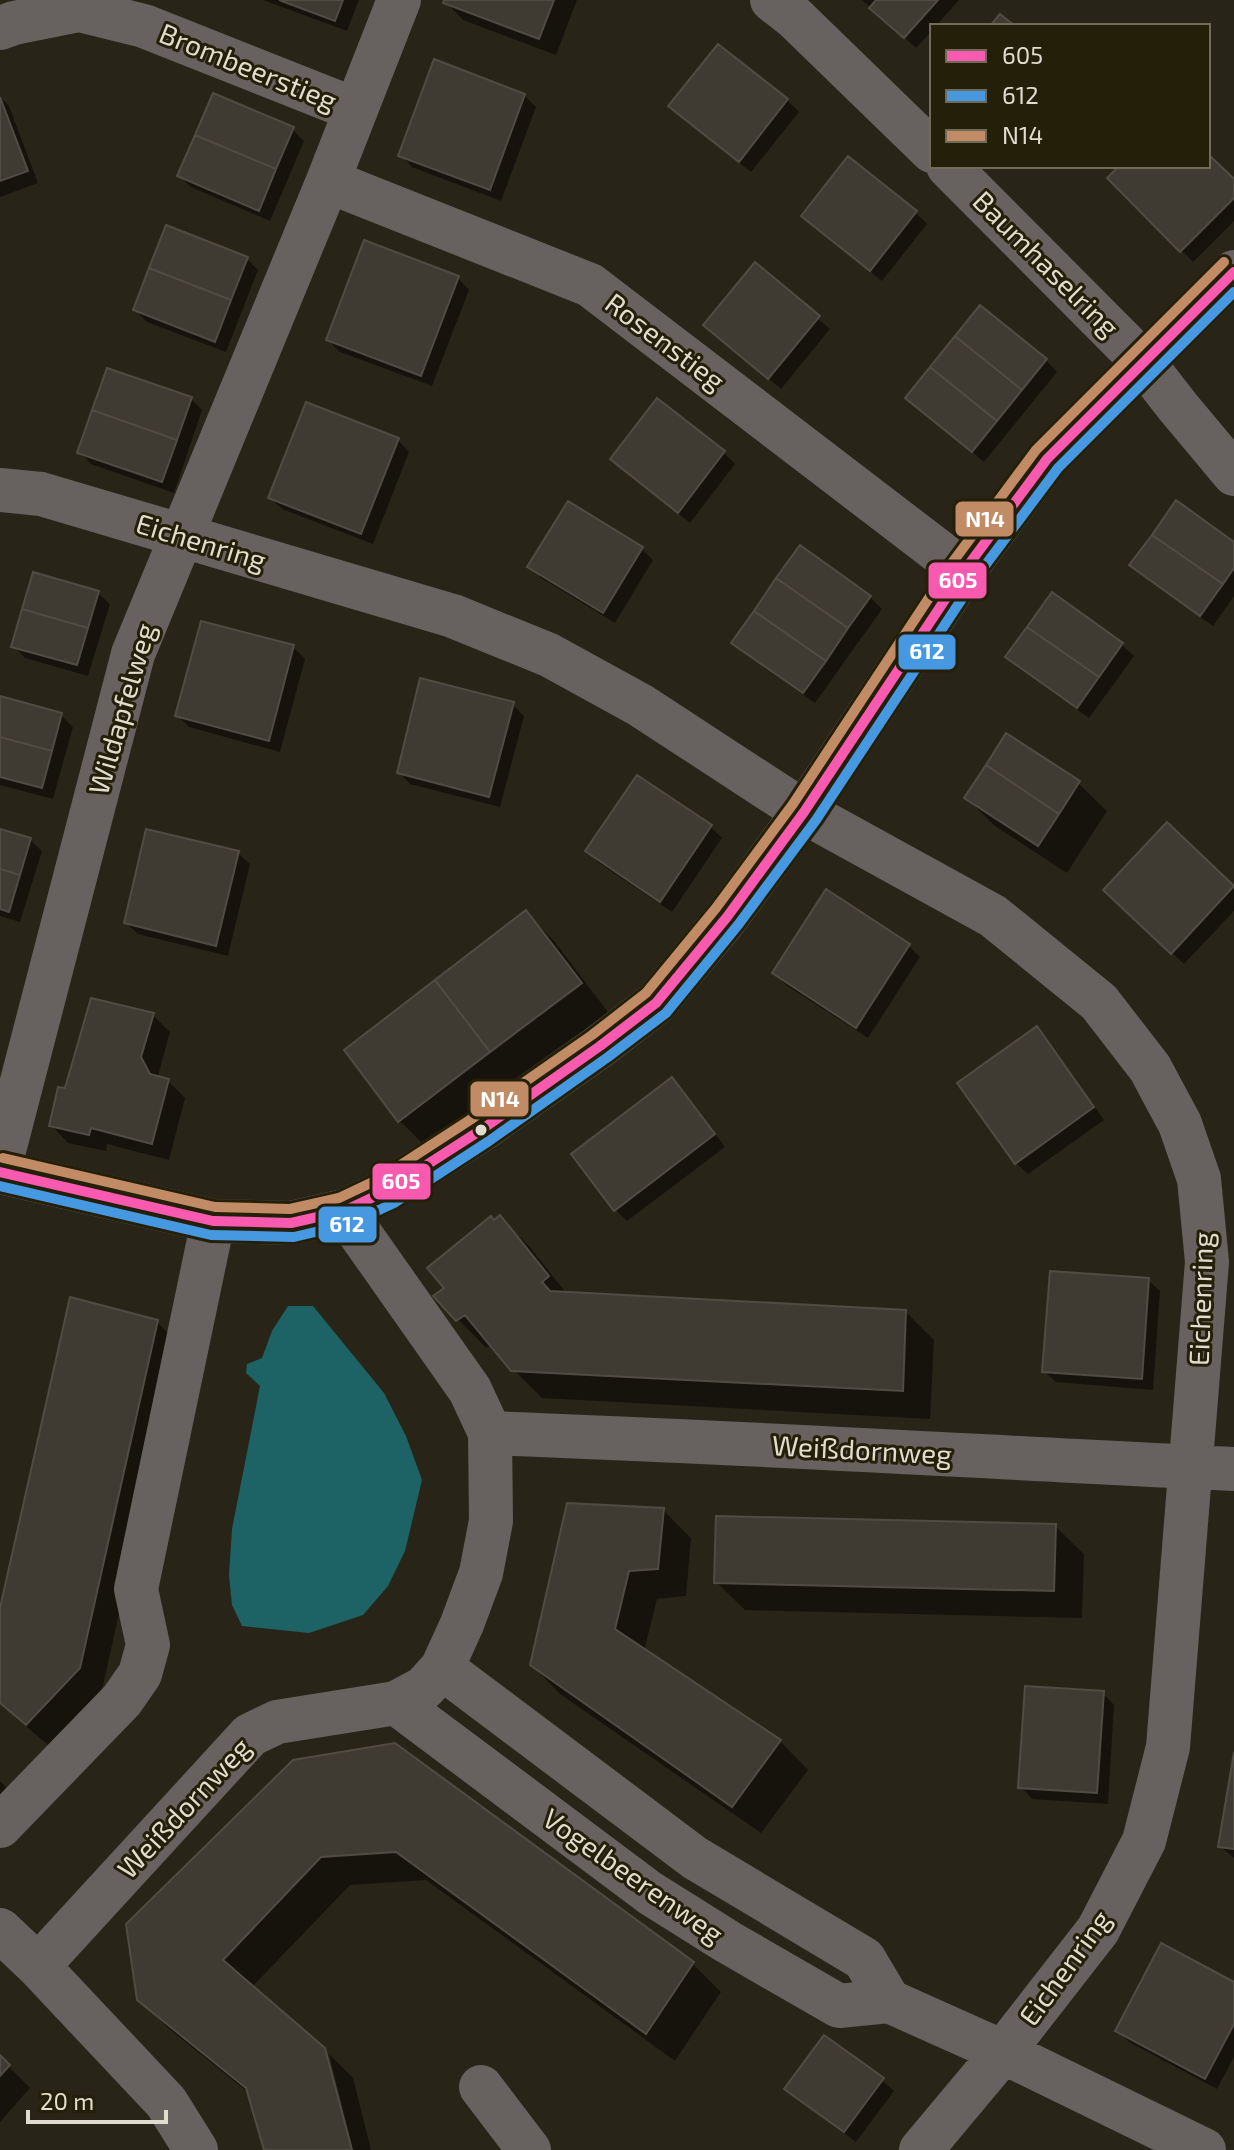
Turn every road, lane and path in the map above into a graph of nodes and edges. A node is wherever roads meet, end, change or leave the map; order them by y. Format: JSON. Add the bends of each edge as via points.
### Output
{"nodes":[{"id":1,"x":399,"y":0,"type":"edge"},
{"id":2,"x":772,"y":0,"type":"edge"},
{"id":3,"x":0,"y":28,"type":"edge"},
{"id":4,"x":356,"y":110,"type":"junction"},
{"id":5,"x":930,"y":149,"type":"edge"},
{"id":6,"x":950,"y":168,"type":"edge"},
{"id":7,"x":328,"y":181,"type":"junction"},
{"id":8,"x":1234,"y":272,"type":"edge"},
{"id":9,"x":1143,"y":362,"type":"junction"},
{"id":10,"x":1234,"y":474,"type":"edge"},
{"id":11,"x":0,"y":490,"type":"edge"},
{"id":12,"x":182,"y":536,"type":"junction"},
{"id":13,"x":964,"y":571,"type":"junction"},
{"id":14,"x":804,"y":812,"type":"junction"},
{"id":15,"x":0,"y":1169,"type":"edge"},
{"id":16,"x":344,"y":1211,"type":"junction"},
{"id":17,"x":213,"y":1221,"type":"junction"},
{"id":18,"x":490,"y":1433,"type":"junction"},
{"id":19,"x":1191,"y":1467,"type":"junction"},
{"id":20,"x":1234,"y":1469,"type":"edge"},
{"id":21,"x":442,"y":1668,"type":"junction"},
{"id":22,"x":396,"y":1703,"type":"junction"},
{"id":23,"x":0,"y":1826,"type":"edge"},
{"id":24,"x":0,"y":1930,"type":"edge"},
{"id":25,"x":38,"y":1966,"type":"junction"},
{"id":26,"x":889,"y":2001,"type":"junction"},
{"id":27,"x":1003,"y":2052,"type":"junction"},
{"id":28,"x":481,"y":2087,"type":"dead end"},
{"id":29,"x":196,"y":2150,"type":"edge"},
{"id":30,"x":529,"y":2150,"type":"edge"},
{"id":31,"x":921,"y":2150,"type":"edge"},
{"id":32,"x":1204,"y":2150,"type":"edge"}],
"edges":[{"from":1,"to":4,"type":"street","name":"Wildapfelweg"},
{"from":2,"to":5,"type":"street"},
{"from":3,"to":4,"type":"street","name":"Brombeerstieg","via":[[79,10],[144,26]]},
{"from":4,"to":7,"type":"street","name":"Wildapfelweg"},
{"from":6,"to":9,"type":"street","name":"Baumhaselring"},
{"from":7,"to":12,"type":"street","name":"Wildapfelweg"},
{"from":7,"to":13,"type":"street","name":"Rosenstieg","via":[[590,285]]},
{"from":8,"to":9,"type":"street"},
{"from":9,"to":10,"type":"street","name":"Baumhaselring"},
{"from":9,"to":13,"type":"street","via":[[1047,459]]},
{"from":11,"to":12,"type":"street","name":"Eichenring","via":[[41,494]]},
{"from":12,"to":14,"type":"street","name":"Eichenring","via":[[453,616],[549,655],[640,705]]},
{"from":12,"to":15,"type":"street","name":"Wildapfelweg","via":[[133,654]]},
{"from":13,"to":14,"type":"street"},
{"from":14,"to":16,"type":"street","via":[[656,1003],[481,1130],[386,1191]]},
{"from":14,"to":19,"type":"street","name":"Eichenring","via":[[993,916],[1099,1002],[1150,1068],[1180,1124],[1199,1179],[1207,1262]]},
{"from":15,"to":17,"type":"street"},
{"from":16,"to":17,"type":"street","via":[[291,1223]]},
{"from":16,"to":18,"type":"street","name":"Weißdornweg","via":[[470,1390]]},
{"from":17,"to":23,"type":"street","via":[[136,1589],[148,1645],[140,1674],[122,1700]]},
{"from":18,"to":19,"type":"street","name":"Weißdornweg"},
{"from":18,"to":21,"type":"street","name":"Weißdornweg","via":[[491,1521],[481,1573]]},
{"from":19,"to":20,"type":"street","name":"Weißdornweg"},
{"from":19,"to":27,"type":"street","name":"Eichenring","via":[[1168,1747],[1144,1841],[1098,1930]]},
{"from":21,"to":22,"type":"street","name":"Weißdornweg","via":[[424,1688]]},
{"from":21,"to":26,"type":"street","name":"Vogelbeerenweg","via":[[695,1858],[864,1959]]},
{"from":22,"to":25,"type":"street","name":"Weißdornweg","via":[[277,1722],[250,1735]]},
{"from":22,"to":26,"type":"street","name":"Vogelbeerenweg","via":[[650,1893],[728,1942],[839,2006]]},
{"from":24,"to":25,"type":"street"},
{"from":25,"to":29,"type":"street","via":[[166,2102]]},
{"from":26,"to":27,"type":"street","name":"Vogelbeerenweg"},
{"from":27,"to":31,"type":"street","name":"Eichenring"},
{"from":27,"to":32,"type":"street","name":"Vogelbeerenweg"},
{"from":28,"to":30,"type":"street"}]}
